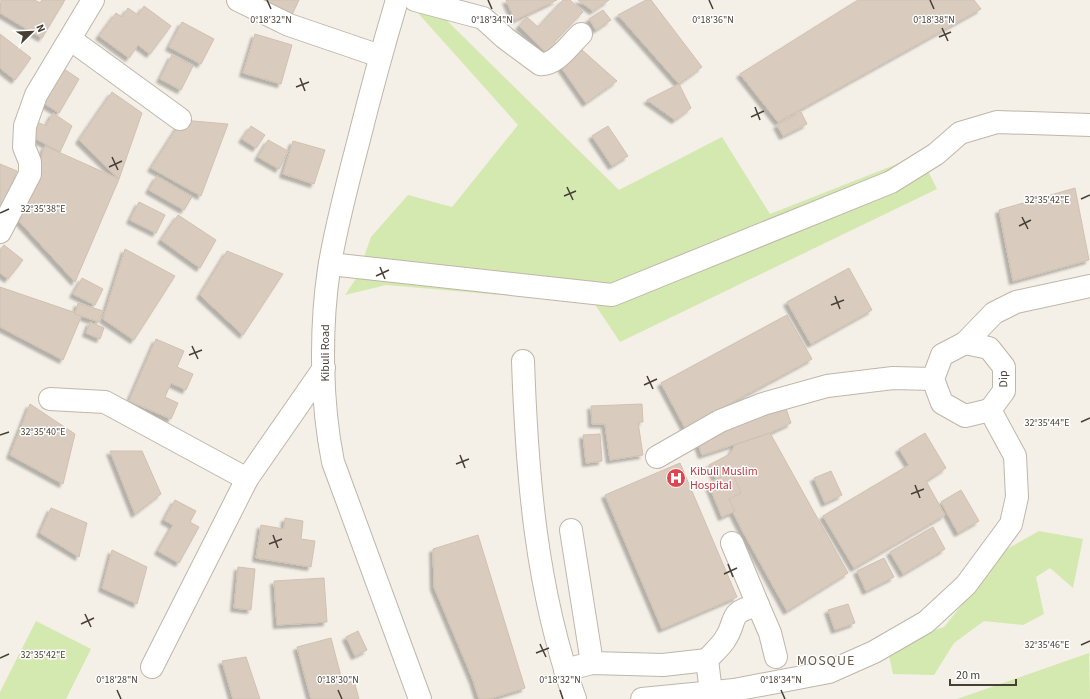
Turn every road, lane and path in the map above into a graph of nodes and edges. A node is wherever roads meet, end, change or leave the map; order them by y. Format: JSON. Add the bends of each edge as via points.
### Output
{"nodes":[{"id":1,"x":93,"y":0,"type":"edge"},
{"id":2,"x":238,"y":0,"type":"edge"},
{"id":3,"x":398,"y":0,"type":"edge"},
{"id":4,"x":415,"y":0,"type":"edge"},
{"id":5,"x":580,"y":34,"type":"dead end"},
{"id":6,"x":70,"y":39,"type":"junction"},
{"id":7,"x":380,"y":56,"type":"junction"},
{"id":8,"x":180,"y":119,"type":"dead end"},
{"id":9,"x":1090,"y":125,"type":"edge"},
{"id":10,"x":0,"y":232,"type":"edge"},
{"id":11,"x":330,"y":264,"type":"junction"},
{"id":12,"x":1090,"y":286,"type":"edge"},
{"id":13,"x":965,"y":343,"type":"junction"},
{"id":14,"x":522,"y":361,"type":"dead end"},
{"id":15,"x":324,"y":368,"type":"junction"},
{"id":16,"x":933,"y":379,"type":"junction"},
{"id":17,"x":50,"y":399,"type":"dead end"},
{"id":18,"x":990,"y":410,"type":"junction"},
{"id":19,"x":657,"y":457,"type":"dead end"},
{"id":20,"x":246,"y":478,"type":"junction"},
{"id":21,"x":571,"y":530,"type":"dead end"},
{"id":22,"x":732,"y":543,"type":"dead end"},
{"id":23,"x":758,"y":605,"type":"junction"},
{"id":24,"x":776,"y":657,"type":"dead end"},
{"id":25,"x":707,"y":660,"type":"junction"},
{"id":26,"x":592,"y":663,"type":"junction"},
{"id":27,"x":152,"y":667,"type":"dead end"},
{"id":28,"x":565,"y":670,"type":"junction"},
{"id":29,"x":711,"y":692,"type":"junction"},
{"id":30,"x":420,"y":699,"type":"edge"},
{"id":31,"x":575,"y":699,"type":"edge"},
{"id":32,"x":642,"y":699,"type":"edge"}],
"edges":[{"from":1,"to":6,"type":"street"},
{"from":2,"to":7,"type":"street","via":[[289,26]]},
{"from":3,"to":7,"type":"street","name":"Kibuli Road"},
{"from":4,"to":5,"type":"street","via":[[483,18],[540,64],[553,61]]},
{"from":6,"to":8,"type":"street"},
{"from":6,"to":10,"type":"street","via":[[36,95],[25,126],[24,147],[30,162],[30,174]]},
{"from":7,"to":11,"type":"street","name":"Kibuli Road"},
{"from":9,"to":11,"type":"street","via":[[997,122],[960,133],[936,154],[891,182],[612,295]]},
{"from":11,"to":15,"type":"street","name":"Kibuli Road"},
{"from":12,"to":13,"type":"street","via":[[1016,302],[994,313]]},
{"from":13,"to":16,"type":"street","via":[[942,355]]},
{"from":13,"to":18,"type":"street","name":"Dip","via":[[989,348],[1004,367],[1004,391]]},
{"from":14,"to":28,"type":"street","via":[[530,502],[542,577]]},
{"from":15,"to":20,"type":"street"},
{"from":15,"to":30,"type":"street","name":"Kibuli Road","via":[[329,440],[334,462]]},
{"from":16,"to":18,"type":"street","via":[[942,404],[947,407],[964,416]]},
{"from":16,"to":19,"type":"street","via":[[893,378],[827,386],[763,404],[720,421]]},
{"from":17,"to":20,"type":"street","via":[[105,402]]},
{"from":18,"to":29,"type":"street","via":[[1015,456],[1017,497],[1011,524],[966,585],[926,622],[874,652],[829,672]]},
{"from":20,"to":27,"type":"street"},
{"from":21,"to":26,"type":"street"},
{"from":22,"to":23,"type":"street"},
{"from":23,"to":24,"type":"street","via":[[770,633]]},
{"from":23,"to":25,"type":"street","via":[[744,609],[734,616],[725,640]]},
{"from":25,"to":26,"type":"street","via":[[663,665]]},
{"from":25,"to":29,"type":"street"},
{"from":26,"to":28,"type":"street"},
{"from":28,"to":31,"type":"street"},
{"from":29,"to":32,"type":"street"}]}
